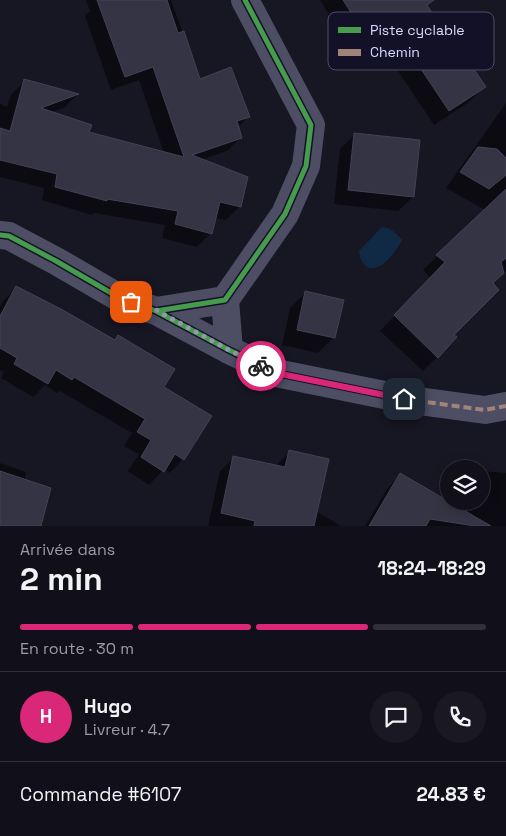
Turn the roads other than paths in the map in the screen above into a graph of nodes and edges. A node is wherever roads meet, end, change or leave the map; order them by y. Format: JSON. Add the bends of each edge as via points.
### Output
{"nodes":[{"id":1,"x":245,"y":0,"type":"edge"},
{"id":2,"x":0,"y":235,"type":"edge"},
{"id":3,"x":225,"y":300,"type":"junction"},
{"id":4,"x":156,"y":310,"type":"junction"},
{"id":5,"x":229,"y":350,"type":"junction"},
{"id":6,"x":506,"y":406,"type":"edge"}],
"edges":[{"from":1,"to":3,"type":"street","via":[[311,125],[306,166],[284,214]]},
{"from":2,"to":4,"type":"street","via":[[10,236],[56,260],[118,297]]},
{"from":3,"to":4,"type":"street"},
{"from":3,"to":5,"type":"street"},
{"from":4,"to":5,"type":"street"},
{"from":5,"to":6,"type":"street","via":[[276,373],[404,399],[485,410]]}]}
